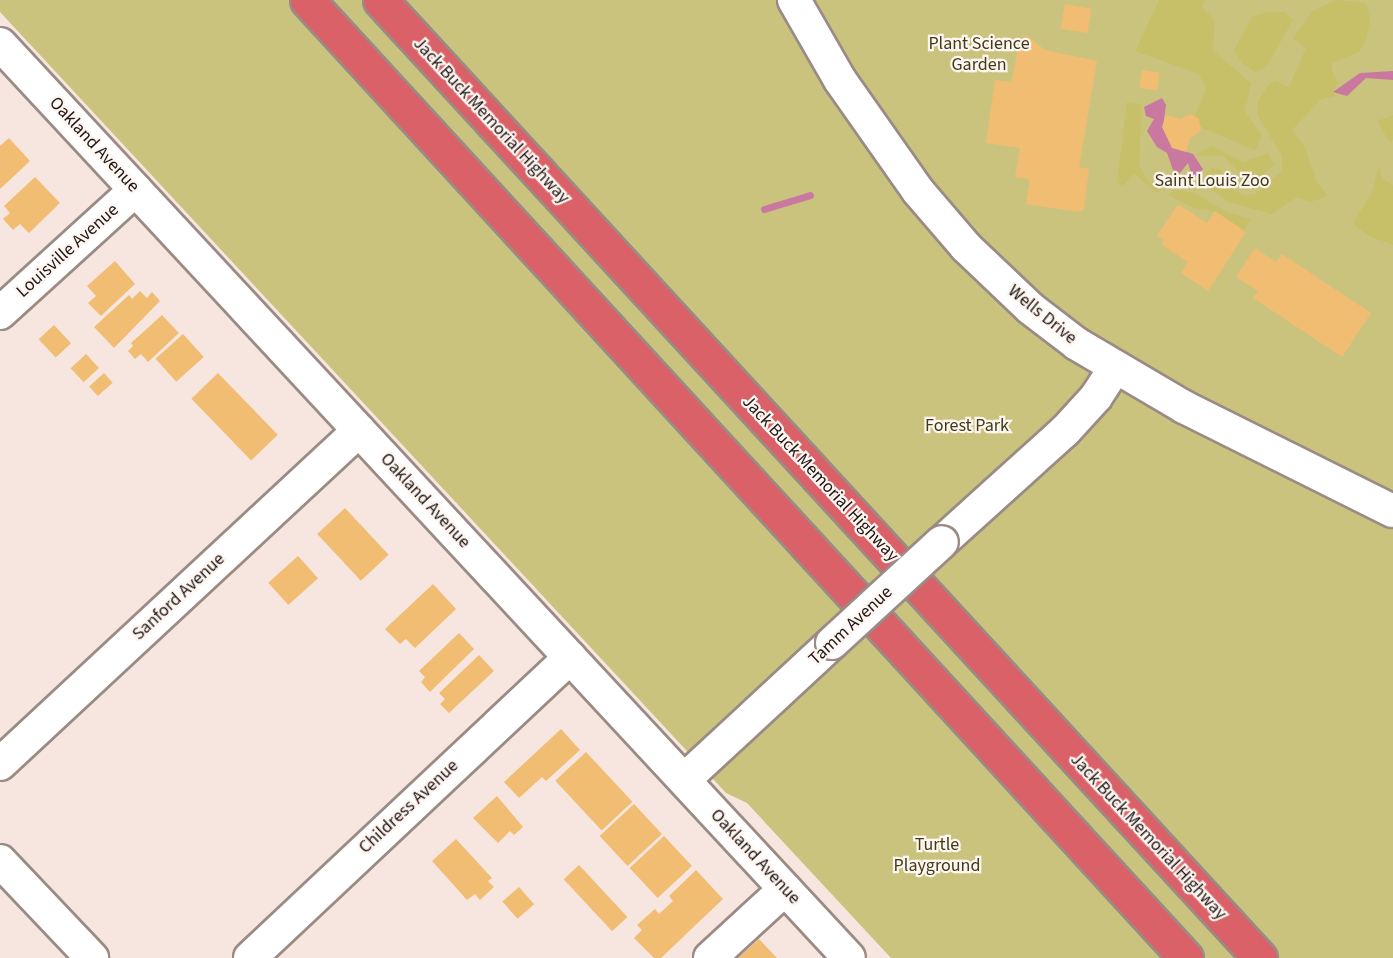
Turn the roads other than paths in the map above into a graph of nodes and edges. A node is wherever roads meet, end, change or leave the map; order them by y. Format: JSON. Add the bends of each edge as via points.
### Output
{"nodes":[{"id":1,"x":289,"y":0,"type":"edge"},
{"id":2,"x":307,"y":0,"type":"edge"},
{"id":3,"x":380,"y":0,"type":"edge"},
{"id":4,"x":794,"y":0,"type":"edge"},
{"id":5,"x":0,"y":44,"type":"edge"},
{"id":6,"x":353,"y":50,"type":"junction"},
{"id":7,"x":135,"y":190,"type":"junction"},
{"id":8,"x":0,"y":313,"type":"edge"},
{"id":9,"x":1115,"y":368,"type":"junction"},
{"id":10,"x":359,"y":430,"type":"junction"},
{"id":11,"x":1393,"y":511,"type":"edge"},
{"id":12,"x":570,"y":658,"type":"junction"},
{"id":13,"x":0,"y":764,"type":"edge"},
{"id":14,"x":684,"y":780,"type":"junction"},
{"id":15,"x":0,"y":861,"type":"edge"},
{"id":16,"x":785,"y":889,"type":"junction"},
{"id":17,"x":1184,"y":957,"type":"edge"},
{"id":18,"x":92,"y":958,"type":"edge"},
{"id":19,"x":250,"y":958,"type":"edge"},
{"id":20,"x":710,"y":958,"type":"edge"},
{"id":21,"x":849,"y":958,"type":"edge"},
{"id":22,"x":1260,"y":958,"type":"edge"}],
"edges":[{"from":1,"to":6,"type":"highway"},
{"from":2,"to":6,"type":"highway"},
{"from":3,"to":22,"type":"highway","name":"Jack Buck Memorial Highway"},
{"from":4,"to":9,"type":"street","name":"Wells Drive","via":[[840,80],[940,219],[1030,308]]},
{"from":5,"to":7,"type":"street","name":"Oakland Avenue"},
{"from":6,"to":17,"type":"highway"},
{"from":7,"to":8,"type":"street","name":"Louisville Avenue"},
{"from":7,"to":10,"type":"street","name":"Oakland Avenue"},
{"from":9,"to":11,"type":"street","name":"Wells Drive","via":[[1248,441]]},
{"from":9,"to":14,"type":"street","name":"Tamm Avenue","bridge":true,"via":[[1071,425]]},
{"from":10,"to":12,"type":"street","name":"Oakland Avenue"},
{"from":10,"to":13,"type":"street","name":"Sanford Avenue"},
{"from":12,"to":14,"type":"street","name":"Oakland Avenue"},
{"from":12,"to":19,"type":"street","name":"Childress Avenue"},
{"from":14,"to":16,"type":"street","name":"Oakland Avenue"},
{"from":15,"to":18,"type":"street"},
{"from":16,"to":20,"type":"street"},
{"from":16,"to":21,"type":"street","name":"Oakland Avenue"}]}
